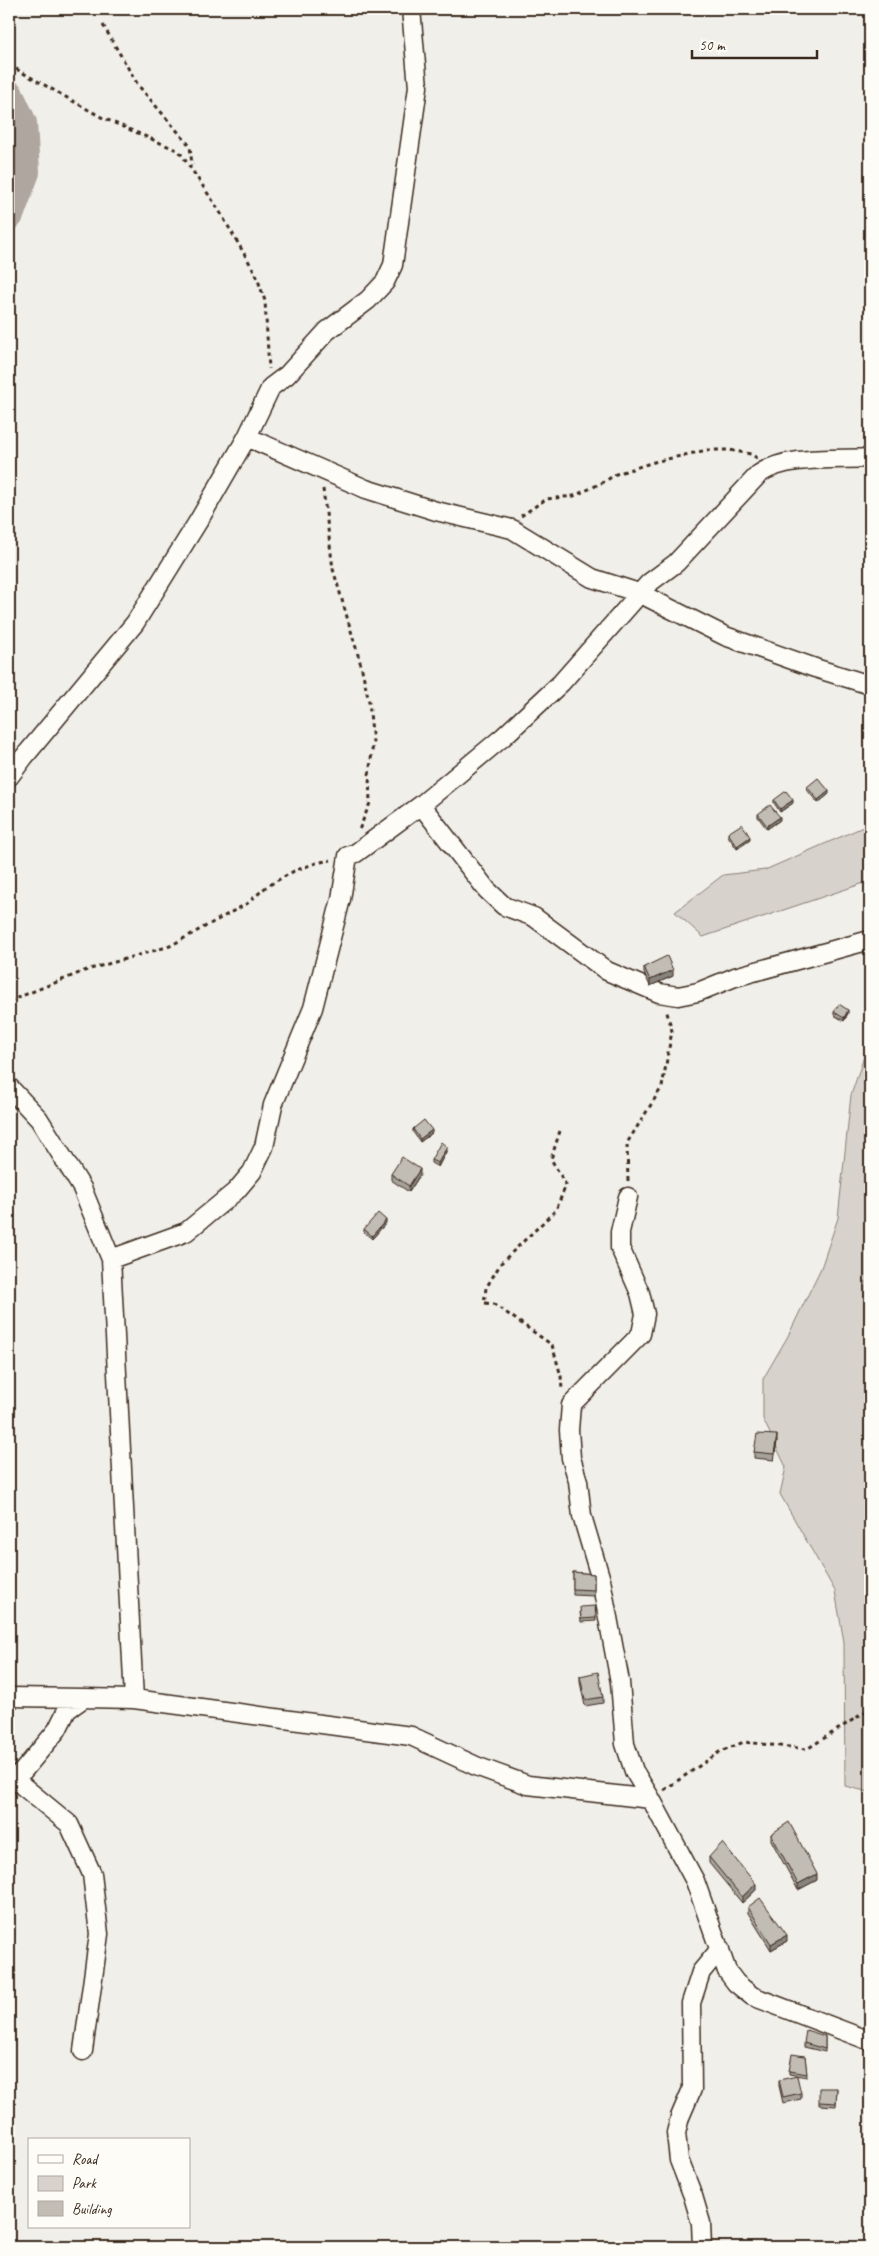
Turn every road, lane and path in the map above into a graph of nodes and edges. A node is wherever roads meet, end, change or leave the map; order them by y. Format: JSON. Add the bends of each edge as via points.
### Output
{"nodes":[{"id":1,"x":411,"y":9,"type":"edge"},
{"id":2,"x":103,"y":25,"type":"dead end"},
{"id":3,"x":9,"y":65,"type":"edge"},
{"id":4,"x":192,"y":168,"type":"junction"},
{"id":5,"x":271,"y":387,"type":"junction"},
{"id":6,"x":247,"y":437,"type":"junction"},
{"id":7,"x":870,"y":458,"type":"edge"},
{"id":8,"x":770,"y":467,"type":"junction"},
{"id":9,"x":321,"y":469,"type":"junction"},
{"id":10,"x":504,"y":528,"type":"junction"},
{"id":11,"x":639,"y":593,"type":"junction"},
{"id":12,"x":870,"y":685,"type":"edge"},
{"id":13,"x":9,"y":777,"type":"edge"},
{"id":14,"x":422,"y":805,"type":"junction"},
{"id":15,"x":348,"y":856,"type":"junction"},
{"id":16,"x":870,"y":940,"type":"edge"},
{"id":17,"x":664,"y":994,"type":"junction"},
{"id":18,"x":9,"y":1001,"type":"edge"},
{"id":19,"x":9,"y":1087,"type":"edge"},
{"id":20,"x":560,"y":1131,"type":"dead end"},
{"id":21,"x":628,"y":1197,"type":"joint"},
{"id":22,"x":112,"y":1260,"type":"junction"},
{"id":23,"x":571,"y":1405,"type":"junction"},
{"id":24,"x":9,"y":1696,"type":"edge"},
{"id":25,"x":84,"y":1698,"type":"junction"},
{"id":26,"x":134,"y":1699,"type":"junction"},
{"id":27,"x":870,"y":1709,"type":"edge"},
{"id":28,"x":11,"y":1780,"type":"edge"},
{"id":29,"x":651,"y":1799,"type":"junction"},
{"id":30,"x":720,"y":1949,"type":"junction"},
{"id":31,"x":870,"y":2040,"type":"edge"},
{"id":32,"x":83,"y":2051,"type":"dead end"},
{"id":33,"x":702,"y":2247,"type":"edge"}],
"edges":[{"from":1,"to":5,"type":"street","via":[[418,87],[393,265],[385,282],[368,300],[327,331]]},
{"from":2,"to":4,"type":"path","via":[[138,85],[190,146]]},
{"from":3,"to":4,"type":"path","via":[[103,118],[180,151]]},
{"from":4,"to":5,"type":"path","via":[[256,274],[265,301]]},
{"from":5,"to":6,"type":"street"},
{"from":6,"to":9,"type":"street"},
{"from":6,"to":13,"type":"street","via":[[135,623]]},
{"from":7,"to":8,"type":"street","via":[[784,463]]},
{"from":8,"to":10,"type":"path","via":[[750,454],[730,450],[707,450],[654,462],[616,474],[574,496],[546,499]]},
{"from":8,"to":11,"type":"street","via":[[759,474],[676,563]]},
{"from":9,"to":10,"type":"street","via":[[366,489]]},
{"from":9,"to":15,"type":"path","via":[[332,569],[363,674],[373,743],[370,804]]},
{"from":10,"to":11,"type":"street","via":[[512,529],[592,578]]},
{"from":11,"to":12,"type":"street","via":[[725,636]]},
{"from":11,"to":14,"type":"street","via":[[561,683]]},
{"from":14,"to":15,"type":"street"},
{"from":14,"to":17,"type":"street","via":[[487,890],[504,906],[534,917],[607,971]]},
{"from":15,"to":18,"type":"path","via":[[294,871],[248,903],[170,946],[87,970]]},
{"from":15,"to":22,"type":"street","via":[[341,899],[312,1008],[273,1105],[264,1147],[252,1172],[236,1192],[186,1232]]},
{"from":16,"to":17,"type":"street","via":[[735,977],[698,992],[678,996]]},
{"from":17,"to":21,"type":"path","via":[[672,1031],[662,1087],[627,1142]]},
{"from":19,"to":22,"type":"street","via":[[39,1119],[82,1188]]},
{"from":20,"to":23,"type":"path","via":[[551,1159],[566,1185],[556,1210],[501,1263],[486,1288],[484,1303],[494,1304],[552,1345],[561,1376],[562,1401]]},
{"from":21,"to":23,"type":"street","via":[[620,1248],[640,1293],[645,1314],[642,1334]]},
{"from":22,"to":26,"type":"street"},
{"from":23,"to":29,"type":"street","via":[[571,1458],[620,1682],[625,1744],[634,1771]]},
{"from":24,"to":25,"type":"street"},
{"from":25,"to":26,"type":"street"},
{"from":25,"to":28,"type":"street","via":[[67,1710],[57,1730],[23,1771]]},
{"from":26,"to":29,"type":"street","via":[[411,1736],[476,1766],[528,1785]]},
{"from":27,"to":29,"type":"path","via":[[807,1749],[744,1742],[721,1751]]},
{"from":28,"to":32,"type":"street","via":[[70,1824],[92,1874],[99,1934]]},
{"from":29,"to":30,"type":"street","via":[[695,1882]]},
{"from":30,"to":31,"type":"street","via":[[727,1971],[752,1996]]},
{"from":30,"to":33,"type":"street","via":[[701,1972],[691,2003],[692,2089],[676,2133],[679,2160],[701,2223]]}]}
